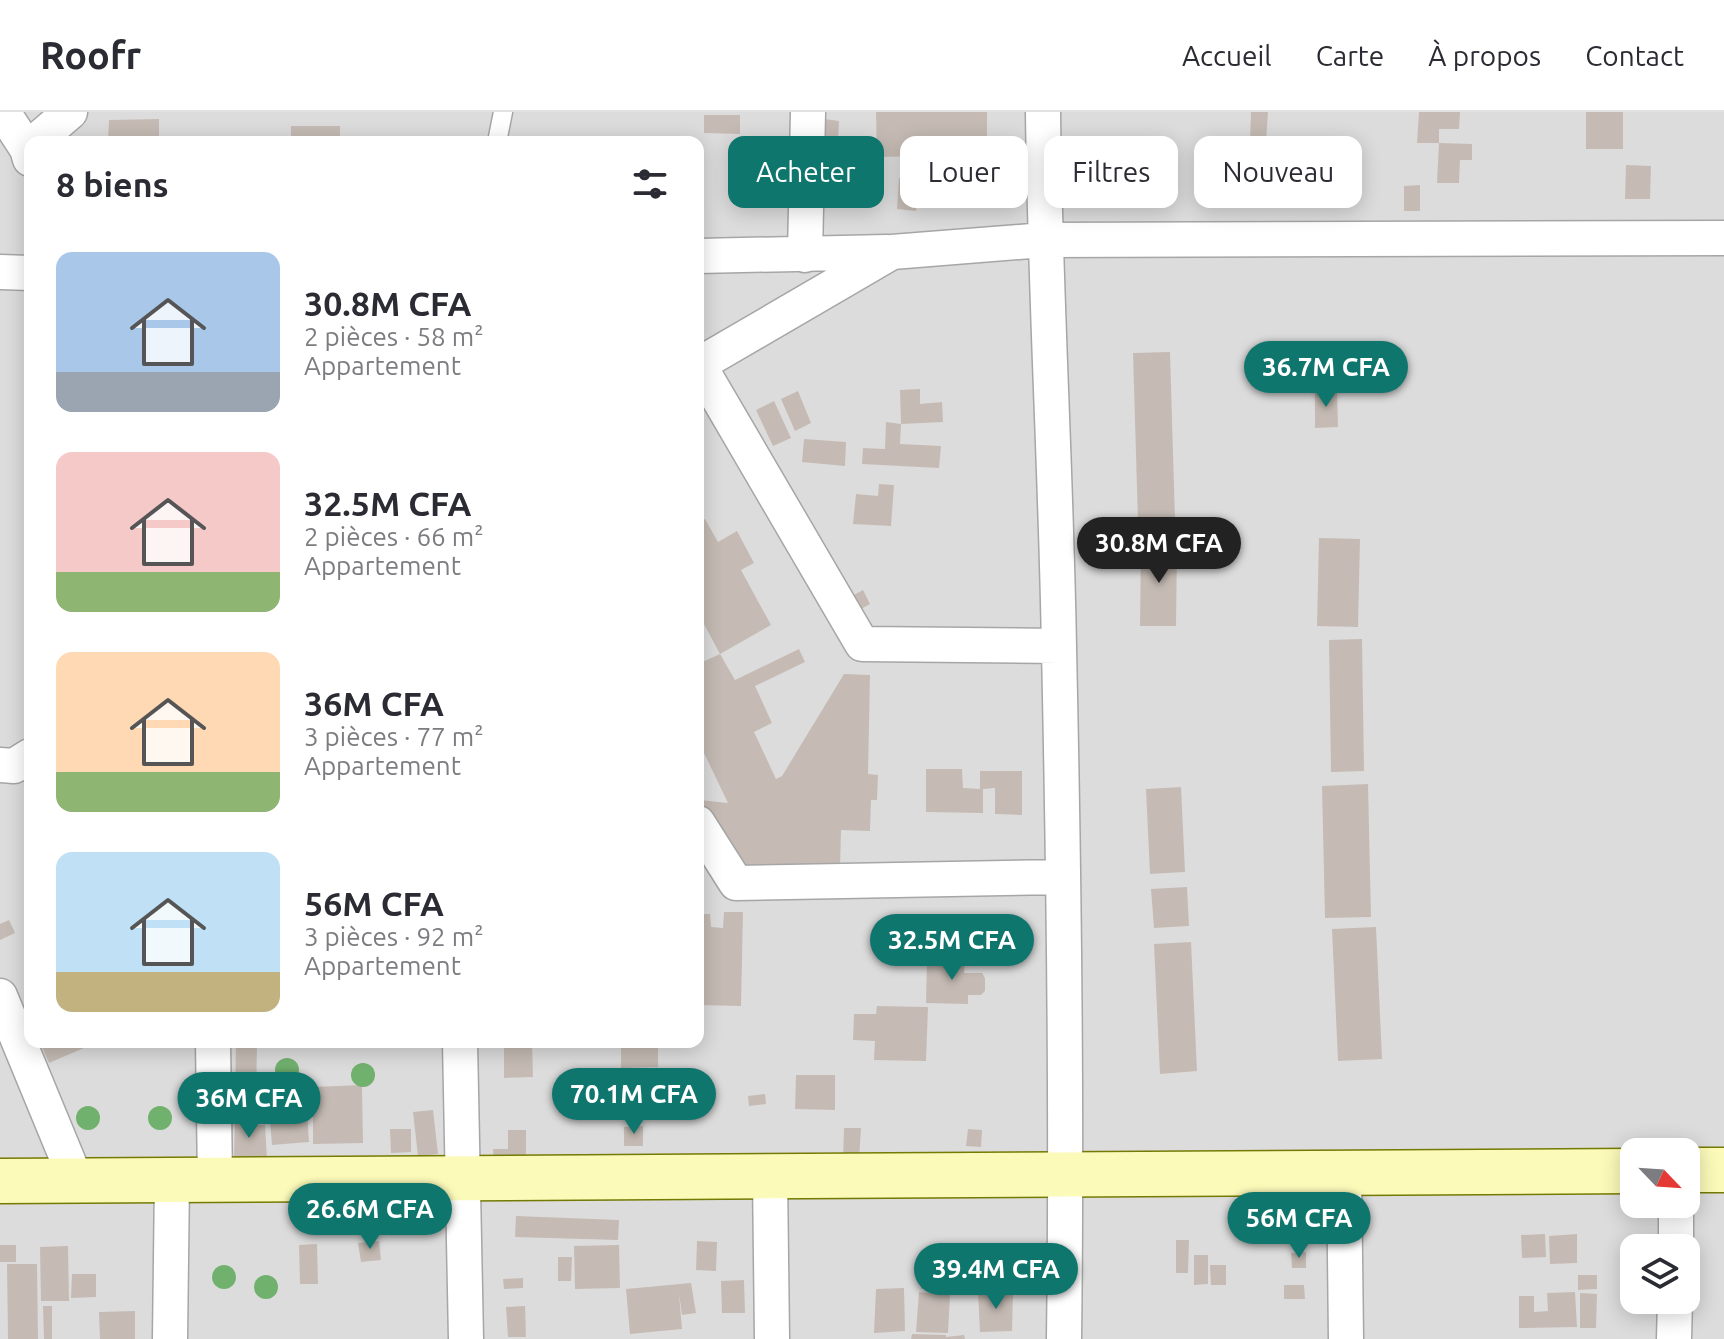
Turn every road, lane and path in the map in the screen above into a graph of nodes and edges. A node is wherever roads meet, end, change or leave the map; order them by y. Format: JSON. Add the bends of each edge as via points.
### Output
{"nodes":[{"id":1,"x":3,"y":112,"type":"edge"},
{"id":2,"x":70,"y":112,"type":"edge"},
{"id":3,"x":503,"y":112,"type":"edge"},
{"id":4,"x":808,"y":112,"type":"edge"},
{"id":5,"x":1043,"y":112,"type":"edge"},
{"id":6,"x":45,"y":136,"type":"edge"},
{"id":7,"x":498,"y":136,"type":"edge"},
{"id":8,"x":24,"y":140,"type":"edge"},
{"id":9,"x":1724,"y":238,"type":"edge"},
{"id":10,"x":1044,"y":240,"type":"junction"},
{"id":11,"x":892,"y":252,"type":"junction"},
{"id":12,"x":805,"y":255,"type":"junction"},
{"id":13,"x":704,"y":256,"type":"edge"},
{"id":14,"x":0,"y":272,"type":"edge"},
{"id":15,"x":24,"y":273,"type":"edge"},
{"id":16,"x":704,"y":362,"type":"edge"},
{"id":17,"x":704,"y":375,"type":"edge"},
{"id":18,"x":1059,"y":646,"type":"junction"},
{"id":19,"x":24,"y":760,"type":"edge"},
{"id":20,"x":0,"y":765,"type":"edge"},
{"id":21,"x":704,"y":832,"type":"edge"},
{"id":22,"x":1062,"y":877,"type":"junction"},
{"id":23,"x":0,"y":996,"type":"edge"},
{"id":24,"x":212,"y":1048,"type":"edge"},
{"id":25,"x":460,"y":1048,"type":"edge"},
{"id":26,"x":1700,"y":1170,"type":"edge"},
{"id":27,"x":1724,"y":1170,"type":"edge"},
{"id":28,"x":1620,"y":1171,"type":"edge"},
{"id":29,"x":1344,"y":1172,"type":"junction"},
{"id":30,"x":1067,"y":1173,"type":"junction"},
{"id":31,"x":770,"y":1176,"type":"junction"},
{"id":32,"x":464,"y":1179,"type":"junction"},
{"id":33,"x":76,"y":1180,"type":"junction"},
{"id":34,"x":194,"y":1180,"type":"junction"},
{"id":35,"x":0,"y":1181,"type":"edge"},
{"id":36,"x":1675,"y":1314,"type":"edge"},
{"id":37,"x":170,"y":1339,"type":"edge"},
{"id":38,"x":466,"y":1339,"type":"edge"},
{"id":39,"x":772,"y":1339,"type":"edge"},
{"id":40,"x":1064,"y":1339,"type":"edge"},
{"id":41,"x":1346,"y":1339,"type":"edge"},
{"id":42,"x":1674,"y":1339,"type":"edge"}],
"edges":[{"from":1,"to":8,"type":"street"},
{"from":2,"to":6,"type":"street"},
{"from":3,"to":7,"type":"lane"},
{"from":4,"to":12,"type":"street"},
{"from":5,"to":10,"type":"street"},
{"from":9,"to":10,"type":"street"},
{"from":10,"to":11,"type":"street"},
{"from":10,"to":18,"type":"street"},
{"from":11,"to":12,"type":"street"},
{"from":11,"to":16,"type":"street"},
{"from":12,"to":13,"type":"street"},
{"from":14,"to":15,"type":"street"},
{"from":17,"to":18,"type":"street","via":[[862,644]]},
{"from":18,"to":22,"type":"street"},
{"from":19,"to":20,"type":"street"},
{"from":21,"to":22,"type":"street","via":[[736,883]]},
{"from":22,"to":30,"type":"street"},
{"from":23,"to":33,"type":"street"},
{"from":24,"to":34,"type":"street"},
{"from":25,"to":32,"type":"street"},
{"from":26,"to":27,"type":"street"},
{"from":28,"to":29,"type":"street"},
{"from":29,"to":30,"type":"street"},
{"from":29,"to":41,"type":"street"},
{"from":30,"to":31,"type":"street"},
{"from":30,"to":40,"type":"street"},
{"from":31,"to":32,"type":"street"},
{"from":31,"to":39,"type":"street"},
{"from":32,"to":34,"type":"street"},
{"from":32,"to":38,"type":"street"},
{"from":33,"to":34,"type":"street"},
{"from":33,"to":35,"type":"street"},
{"from":34,"to":37,"type":"street"},
{"from":36,"to":42,"type":"street"}]}
